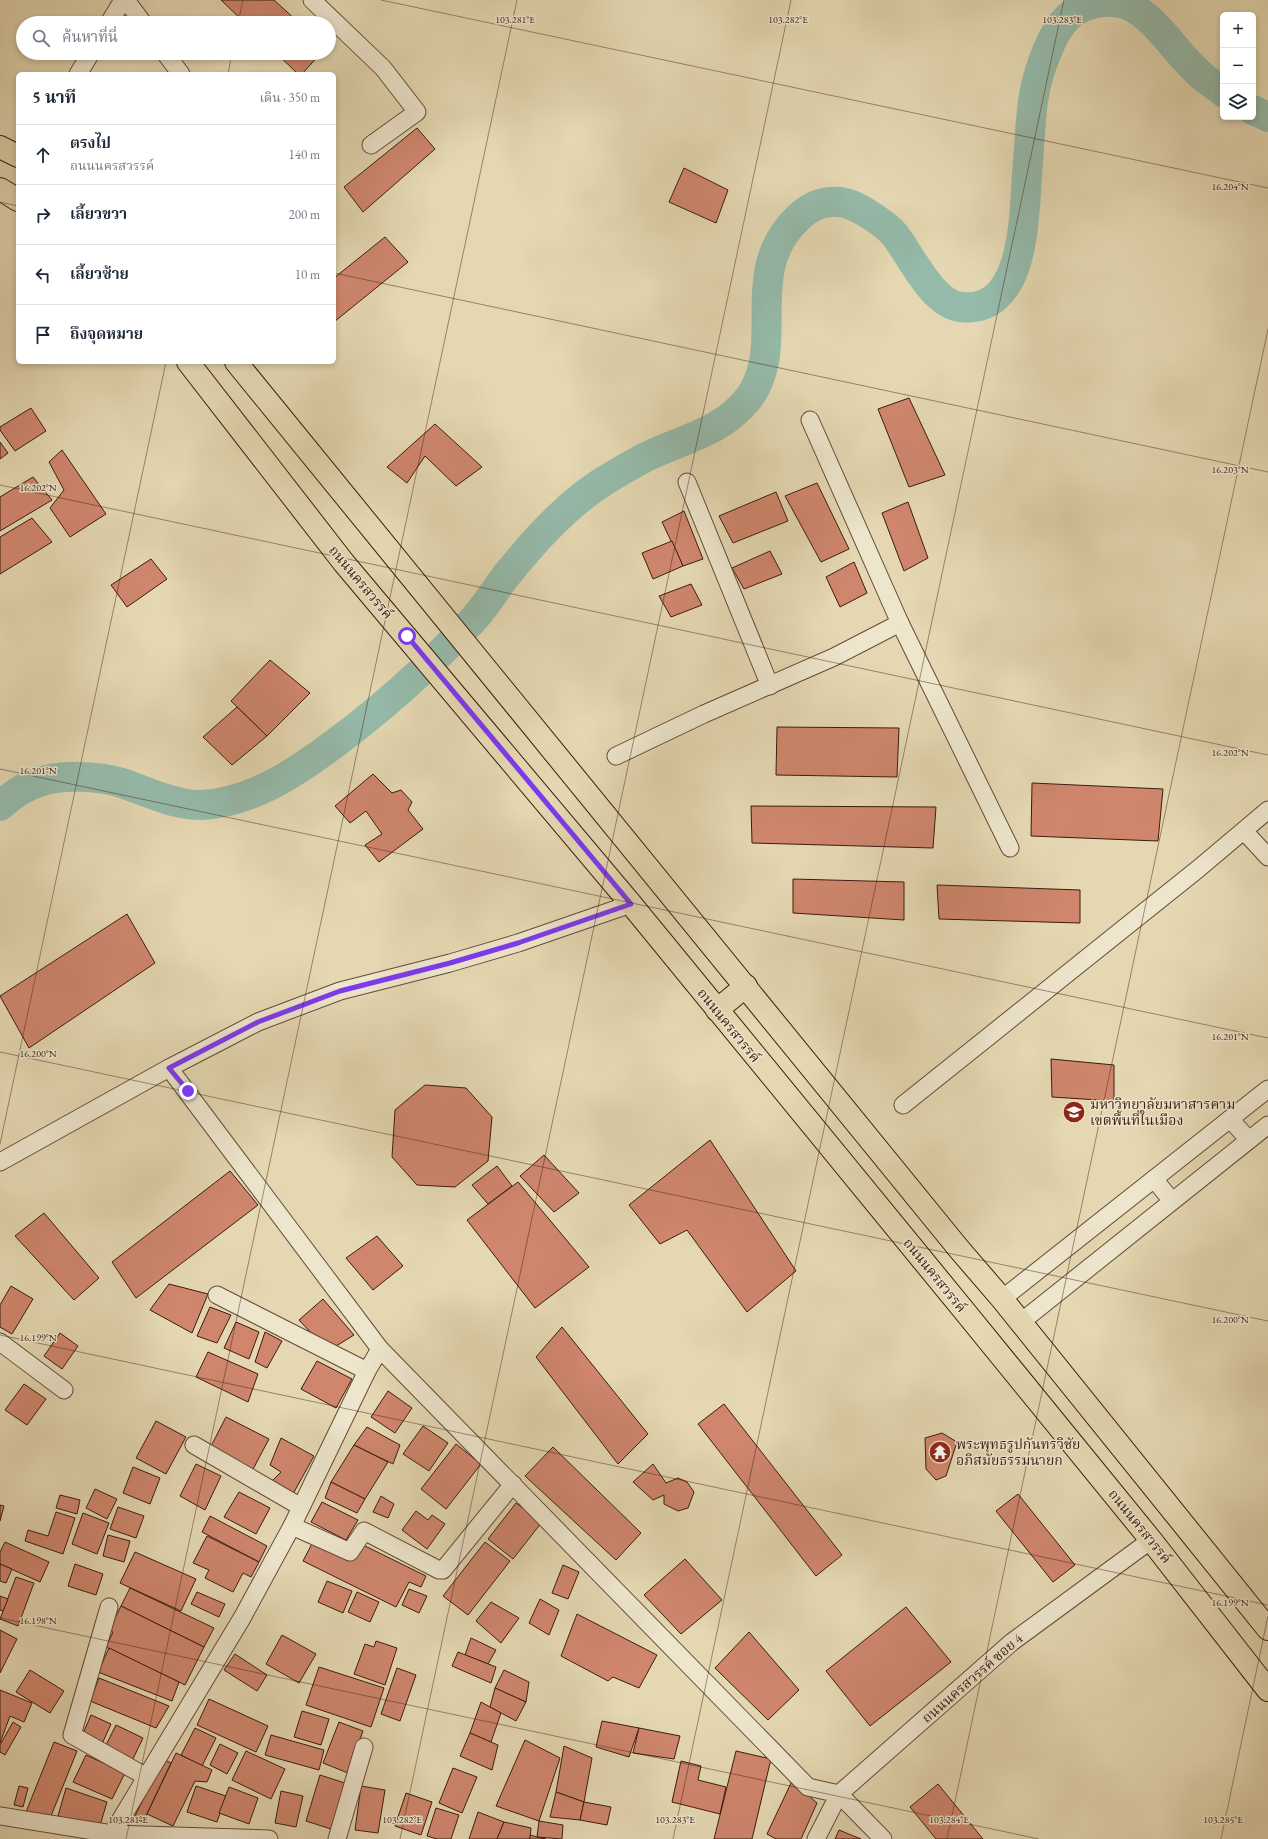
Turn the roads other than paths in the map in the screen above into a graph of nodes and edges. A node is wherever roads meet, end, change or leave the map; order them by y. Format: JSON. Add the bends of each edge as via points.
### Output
{"nodes":[{"id":1,"x":124,"y":0,"type":"edge"},
{"id":2,"x":312,"y":0,"type":"edge"},
{"id":3,"x":114,"y":16,"type":"edge"},
{"id":4,"x":137,"y":16,"type":"edge"},
{"id":5,"x":329,"y":16,"type":"edge"},
{"id":6,"x":336,"y":23,"type":"edge"},
{"id":7,"x":87,"y":60,"type":"edge"},
{"id":8,"x":170,"y":60,"type":"edge"},
{"id":9,"x":79,"y":72,"type":"edge"},
{"id":10,"x":179,"y":72,"type":"edge"},
{"id":11,"x":371,"y":145,"type":"dead end"},
{"id":12,"x":0,"y":147,"type":"edge"},
{"id":13,"x":16,"y":155,"type":"edge"},
{"id":14,"x":0,"y":189,"type":"edge"},
{"id":15,"x":16,"y":199,"type":"edge"},
{"id":16,"x":190,"y":364,"type":"edge"},
{"id":17,"x":238,"y":364,"type":"edge"},
{"id":18,"x":810,"y":420,"type":"dead end"},
{"id":19,"x":687,"y":482,"type":"dead end"},
{"id":20,"x":900,"y":623,"type":"junction"},
{"id":21,"x":770,"y":686,"type":"junction"},
{"id":22,"x":616,"y":756,"type":"dead end"},
{"id":23,"x":1268,"y":810,"type":"edge"},
{"id":24,"x":1244,"y":831,"type":"junction"},
{"id":25,"x":1010,"y":848,"type":"dead end"},
{"id":26,"x":1268,"y":857,"type":"edge"},
{"id":27,"x":631,"y":904,"type":"junction"},
{"id":28,"x":746,"y":986,"type":"junction"},
{"id":29,"x":717,"y":1010,"type":"junction"},
{"id":30,"x":169,"y":1068,"type":"junction"},
{"id":31,"x":1268,"y":1089,"type":"edge"},
{"id":32,"x":903,"y":1105,"type":"dead end"},
{"id":33,"x":1230,"y":1119,"type":"junction"},
{"id":34,"x":1268,"y":1125,"type":"edge"},
{"id":35,"x":1249,"y":1140,"type":"junction"},
{"id":36,"x":0,"y":1162,"type":"edge"},
{"id":37,"x":1154,"y":1179,"type":"junction"},
{"id":38,"x":1172,"y":1201,"type":"junction"},
{"id":39,"x":217,"y":1295,"type":"dead end"},
{"id":40,"x":1002,"y":1299,"type":"junction"},
{"id":41,"x":1021,"y":1322,"type":"junction"},
{"id":42,"x":0,"y":1342,"type":"edge"},
{"id":43,"x":380,"y":1349,"type":"junction"},
{"id":44,"x":367,"y":1371,"type":"junction"},
{"id":45,"x":64,"y":1390,"type":"dead end"},
{"id":46,"x":194,"y":1445,"type":"dead end"},
{"id":47,"x":513,"y":1484,"type":"junction"},
{"id":48,"x":301,"y":1507,"type":"junction"},
{"id":49,"x":292,"y":1526,"type":"junction"},
{"id":50,"x":1151,"y":1540,"type":"junction"},
{"id":51,"x":109,"y":1607,"type":"dead end"},
{"id":52,"x":1268,"y":1629,"type":"edge"},
{"id":53,"x":1268,"y":1690,"type":"edge"},
{"id":54,"x":364,"y":1748,"type":"dead end"},
{"id":55,"x":145,"y":1776,"type":"junction"},
{"id":56,"x":839,"y":1794,"type":"junction"},
{"id":57,"x":0,"y":1816,"type":"edge"},
{"id":58,"x":110,"y":1836,"type":"edge"},
{"id":59,"x":269,"y":1839,"type":"edge"},
{"id":60,"x":337,"y":1839,"type":"edge"},
{"id":61,"x":816,"y":1839,"type":"edge"},
{"id":62,"x":883,"y":1839,"type":"edge"}],
"edges":[{"from":1,"to":3,"type":"street"},
{"from":1,"to":4,"type":"street"},
{"from":2,"to":5,"type":"street"},
{"from":6,"to":11,"type":"street","via":[[383,68],[417,112]]},
{"from":7,"to":9,"type":"street"},
{"from":8,"to":10,"type":"street"},
{"from":12,"to":13,"type":"main road"},
{"from":14,"to":15,"type":"main road"},
{"from":16,"to":27,"type":"main road","name":"ถนนนครสวรรค์","via":[[344,563]]},
{"from":17,"to":28,"type":"main road"},
{"from":18,"to":20,"type":"street"},
{"from":19,"to":21,"type":"street"},
{"from":20,"to":21,"type":"street"},
{"from":20,"to":25,"type":"street"},
{"from":21,"to":22,"type":"street"},
{"from":23,"to":24,"type":"street"},
{"from":24,"to":26,"type":"street"},
{"from":24,"to":32,"type":"street"},
{"from":27,"to":29,"type":"main road","name":"ถนนนครสวรรค์"},
{"from":27,"to":30,"type":"street","via":[[518,943],[340,991],[258,1022]]},
{"from":28,"to":29,"type":"main road"},
{"from":28,"to":40,"type":"main road"},
{"from":29,"to":50,"type":"main road","name":"ถนนนครสวรรค์"},
{"from":30,"to":36,"type":"street"},
{"from":30,"to":43,"type":"street"},
{"from":31,"to":33,"type":"street"},
{"from":33,"to":35,"type":"street"},
{"from":33,"to":37,"type":"street"},
{"from":34,"to":35,"type":"street"},
{"from":35,"to":38,"type":"street"},
{"from":37,"to":38,"type":"street"},
{"from":37,"to":40,"type":"street"},
{"from":38,"to":41,"type":"street"},
{"from":39,"to":44,"type":"street"},
{"from":40,"to":41,"type":"main road"},
{"from":41,"to":52,"type":"main road"},
{"from":42,"to":45,"type":"street"},
{"from":43,"to":44,"type":"street"},
{"from":43,"to":47,"type":"street"},
{"from":44,"to":48,"type":"street"},
{"from":46,"to":48,"type":"street"},
{"from":47,"to":49,"type":"street","via":[[444,1570],[439,1570],[364,1531],[350,1552]]},
{"from":47,"to":56,"type":"street","via":[[808,1787]]},
{"from":48,"to":49,"type":"street"},
{"from":49,"to":55,"type":"street","via":[[242,1618]]},
{"from":50,"to":53,"type":"main road","name":"ถนนนครสวรรค์"},
{"from":50,"to":56,"type":"street","name":"ถนนนครสวรรค์ ซอย 4","via":[[1012,1642]]},
{"from":51,"to":55,"type":"street","via":[[72,1735]]},
{"from":54,"to":60,"type":"street"},
{"from":55,"to":58,"type":"street"},
{"from":56,"to":61,"type":"street","name":"ถนนนครสวรรค์ ซอย 4"},
{"from":56,"to":62,"type":"street"},
{"from":57,"to":58,"type":"street"},
{"from":58,"to":59,"type":"street"}]}
